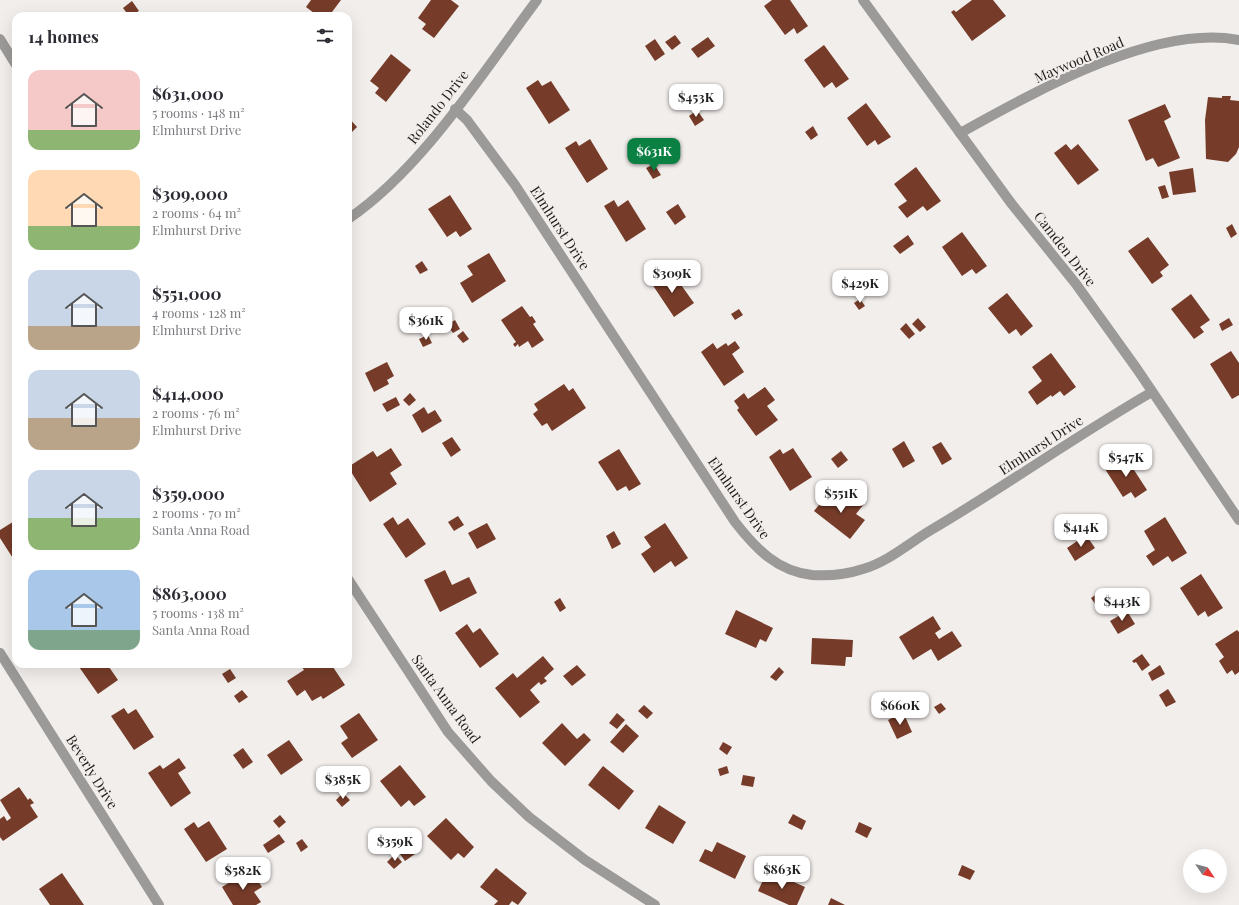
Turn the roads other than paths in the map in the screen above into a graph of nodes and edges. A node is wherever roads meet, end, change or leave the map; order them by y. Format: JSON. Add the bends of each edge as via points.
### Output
{"nodes":[{"id":1,"x":537,"y":0,"type":"edge"},
{"id":2,"x":863,"y":0,"type":"edge"},
{"id":3,"x":0,"y":39,"type":"edge"},
{"id":4,"x":1239,"y":40,"type":"edge"},
{"id":5,"x":12,"y":58,"type":"edge"},
{"id":6,"x":455,"y":109,"type":"junction"},
{"id":7,"x":960,"y":133,"type":"junction"},
{"id":8,"x":352,"y":216,"type":"edge"},
{"id":9,"x":1152,"y":392,"type":"junction"},
{"id":10,"x":1239,"y":520,"type":"edge"},
{"id":11,"x":352,"y":585,"type":"edge"},
{"id":12,"x":0,"y":654,"type":"edge"},
{"id":13,"x":159,"y":905,"type":"edge"},
{"id":14,"x":655,"y":905,"type":"edge"}],
"edges":[{"from":1,"to":6,"type":"street","name":"Rolando Drive"},
{"from":2,"to":7,"type":"street","name":"Camden Drive"},
{"from":3,"to":5,"type":"street"},
{"from":4,"to":7,"type":"street","name":"Maywood Road","via":[[1201,37],[1168,42],[1107,60],[1020,100]]},
{"from":6,"to":8,"type":"street","name":"Rolando Drive","via":[[398,176]]},
{"from":6,"to":9,"type":"street","name":"Elmhurst Drive","via":[[467,120],[515,185],[735,522],[763,555],[783,568],[813,575],[840,574],[864,569],[886,559]]},
{"from":7,"to":9,"type":"street","name":"Camden Drive","via":[[1011,203],[1076,284]]},
{"from":9,"to":10,"type":"street","name":"Camden Drive"},
{"from":11,"to":14,"type":"street","name":"Santa Anna Road","via":[[448,732],[491,781],[529,817],[585,860]]},
{"from":12,"to":13,"type":"street","name":"Beverly Drive"}]}
